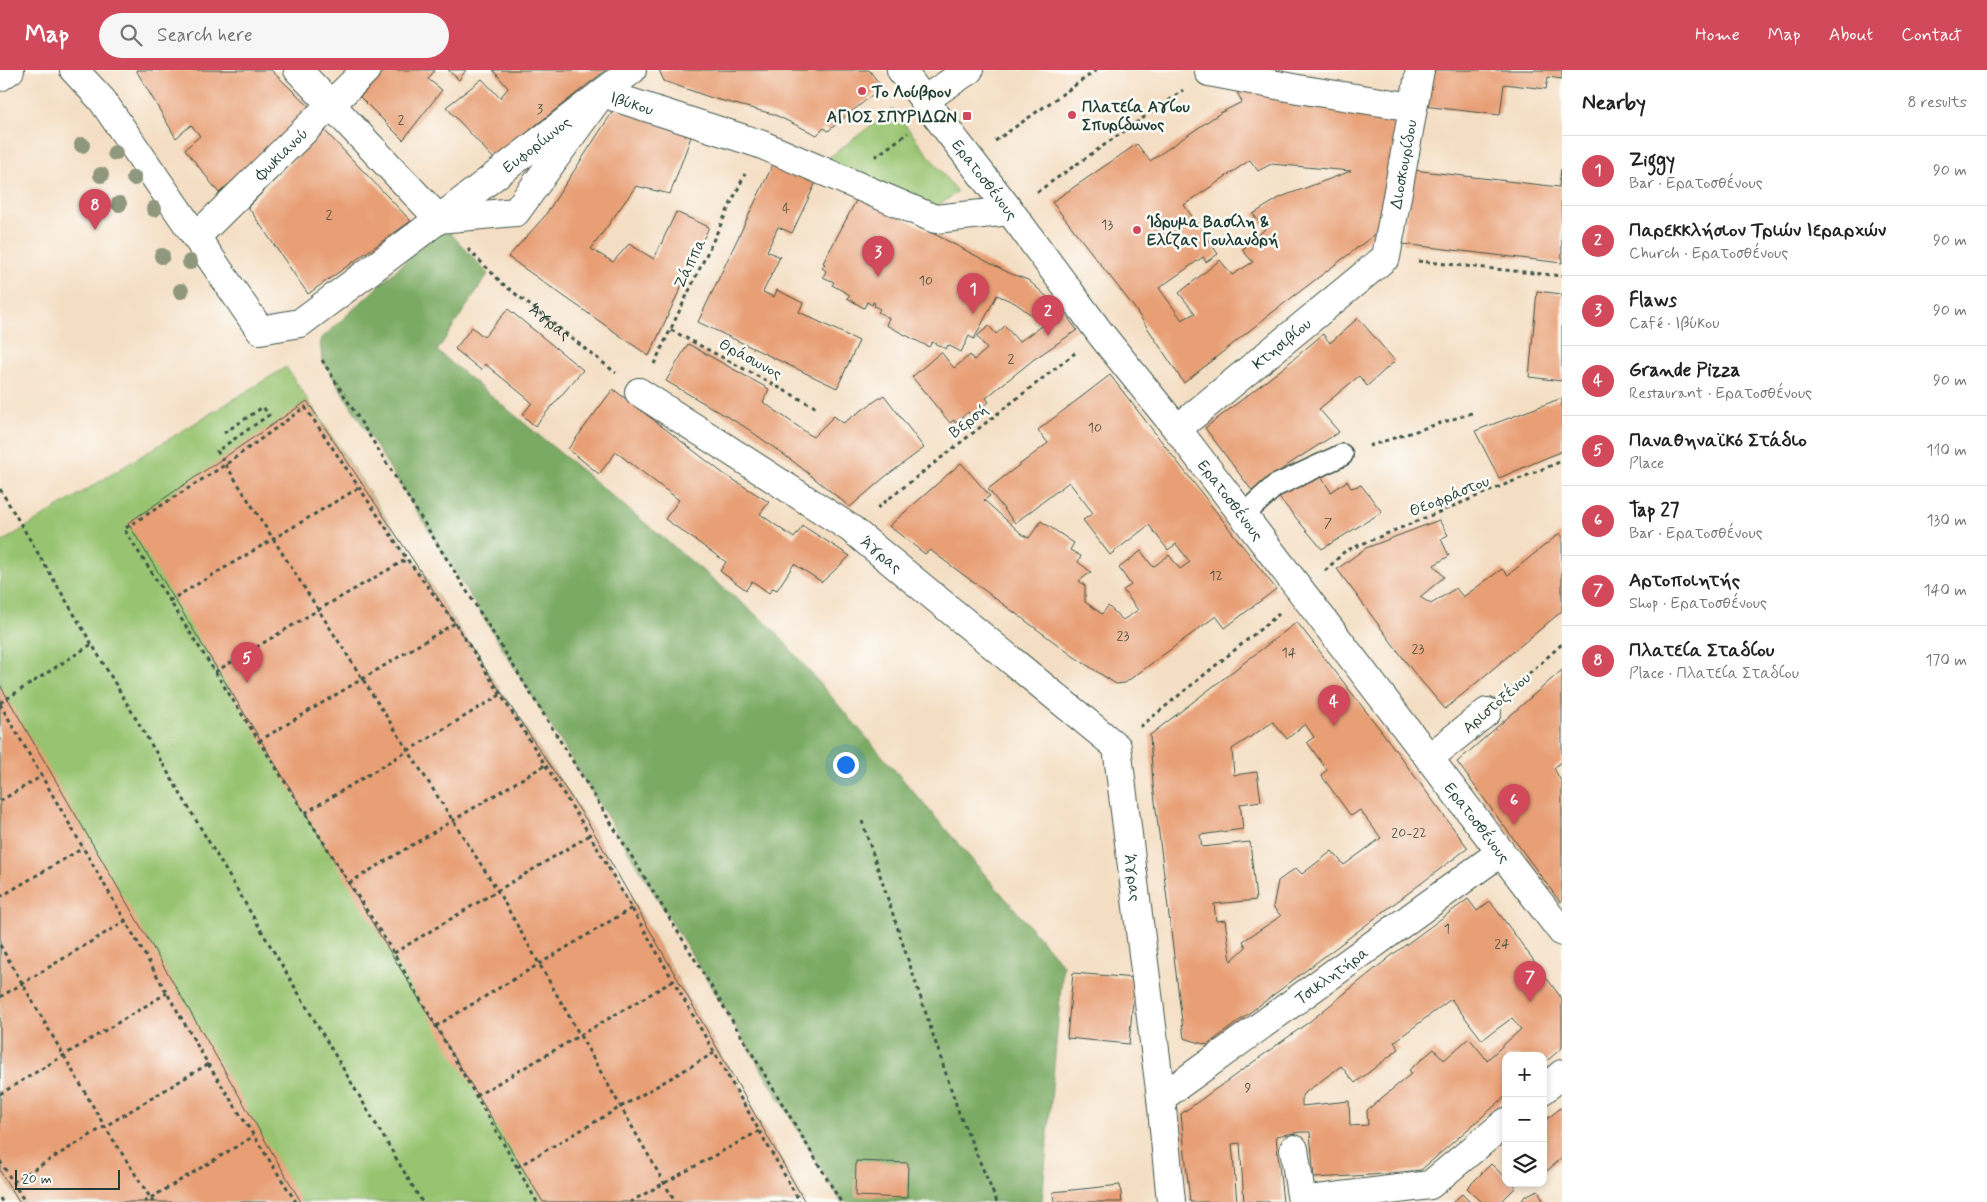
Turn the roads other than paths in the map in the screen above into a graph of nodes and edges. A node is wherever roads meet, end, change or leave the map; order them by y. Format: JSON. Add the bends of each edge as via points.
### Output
{"nodes":[{"id":1,"x":10,"y":70,"type":"edge"},
{"id":2,"x":74,"y":70,"type":"edge"},
{"id":3,"x":298,"y":70,"type":"edge"},
{"id":4,"x":366,"y":70,"type":"edge"},
{"id":5,"x":632,"y":70,"type":"edge"},
{"id":6,"x":901,"y":70,"type":"edge"},
{"id":7,"x":969,"y":70,"type":"edge"},
{"id":8,"x":1420,"y":70,"type":"edge"},
{"id":9,"x":1208,"y":72,"type":"road end"},
{"id":10,"x":0,"y":77,"type":"edge"},
{"id":11,"x":602,"y":93,"type":"junction"},
{"id":12,"x":331,"y":104,"type":"junction"},
{"id":13,"x":930,"y":107,"type":"junction"},
{"id":14,"x":1414,"y":107,"type":"junction"},
{"id":15,"x":1010,"y":211,"type":"junction"},
{"id":16,"x":439,"y":219,"type":"junction"},
{"id":17,"x":196,"y":237,"type":"junction"},
{"id":18,"x":1386,"y":257,"type":"joint"},
{"id":19,"x":640,"y":392,"type":"road end"},
{"id":20,"x":1177,"y":429,"type":"junction"},
{"id":21,"x":1342,"y":455,"type":"road end"},
{"id":22,"x":1243,"y":515,"type":"junction"},
{"id":23,"x":1487,"y":712,"type":"road end"},
{"id":24,"x":1429,"y":758,"type":"junction"},
{"id":25,"x":1501,"y":852,"type":"junction"},
{"id":26,"x":1562,"y":930,"type":"edge"},
{"id":27,"x":1562,"y":1074,"type":"edge"},
{"id":28,"x":1547,"y":1087,"type":"edge"},
{"id":29,"x":1161,"y":1098,"type":"junction"},
{"id":30,"x":1502,"y":1125,"type":"edge"},
{"id":31,"x":1294,"y":1148,"type":"dead end"},
{"id":32,"x":1171,"y":1202,"type":"edge"},
{"id":33,"x":1302,"y":1202,"type":"edge"}],
"edges":[{"from":1,"to":10,"type":"street"},
{"from":2,"to":17,"type":"street","via":[[102,100]]},
{"from":3,"to":12,"type":"street"},
{"from":4,"to":12,"type":"street","name":"Φωκιανού"},
{"from":5,"to":11,"type":"street","name":"Ευφορίωνος"},
{"from":6,"to":13,"type":"street","name":"Ερατοσθένους"},
{"from":7,"to":13,"type":"street"},
{"from":8,"to":14,"type":"street","name":"Διοσκουρίδου"},
{"from":9,"to":14,"type":"street"},
{"from":11,"to":15,"type":"street","name":"Ιβύκου","via":[[760,144],[935,219]]},
{"from":11,"to":16,"type":"street","name":"Ευφορίωνος"},
{"from":11,"to":16,"type":"street","name":"Ιβύκου","via":[[516,212]]},
{"from":12,"to":16,"type":"street"},
{"from":12,"to":17,"type":"street","name":"Φωκιανού"},
{"from":13,"to":15,"type":"street","name":"Ερατοσθένους"},
{"from":14,"to":18,"type":"street","name":"Διοσκουρίδου"},
{"from":15,"to":20,"type":"street","name":"Ερατοσθένους","via":[[1100,333]]},
{"from":16,"to":17,"type":"street","via":[[300,323],[260,330]]},
{"from":18,"to":20,"type":"street","name":"Κτησιβίου"},
{"from":19,"to":29,"type":"street","name":"Άγρας","via":[[850,528],[1117,747]]},
{"from":20,"to":22,"type":"street","name":"Ερατοσθένους"},
{"from":21,"to":22,"type":"lane","via":[[1275,486]]},
{"from":22,"to":24,"type":"street","name":"Ερατοσθένους"},
{"from":23,"to":24,"type":"street","name":"Αριστοξένου"},
{"from":24,"to":25,"type":"street","name":"Ερατοσθένους"},
{"from":25,"to":26,"type":"street","name":"Ερατοσθένους"},
{"from":25,"to":29,"type":"street","name":"Τσικλητήρα"},
{"from":27,"to":28,"type":"street"},
{"from":29,"to":32,"type":"street","name":"Άγρας"},
{"from":30,"to":33,"type":"street","via":[[1430,1185]]},
{"from":31,"to":33,"type":"street"}]}
